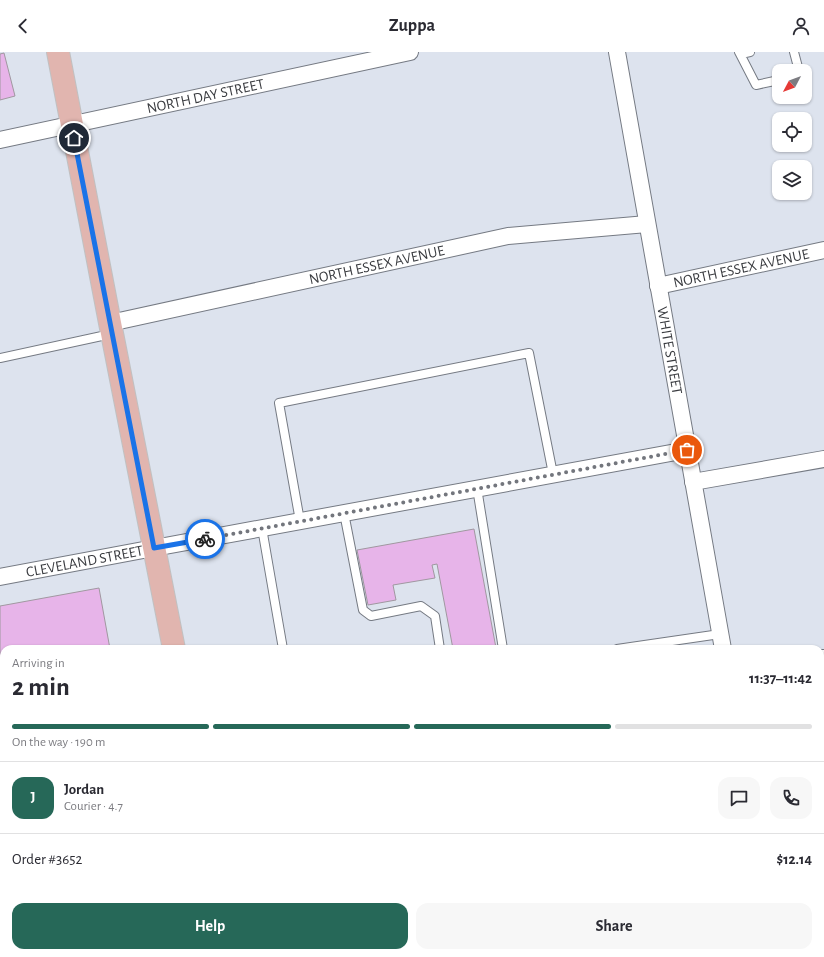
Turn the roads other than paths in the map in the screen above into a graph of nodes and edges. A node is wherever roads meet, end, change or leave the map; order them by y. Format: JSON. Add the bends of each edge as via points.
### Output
{"nodes":[{"id":1,"x":58,"y":52,"type":"edge"},
{"id":2,"x":410,"y":52,"type":"edge"},
{"id":3,"x":617,"y":52,"type":"edge"},
{"id":4,"x":750,"y":52,"type":"edge"},
{"id":5,"x":794,"y":52,"type":"edge"},
{"id":6,"x":740,"y":53,"type":"edge"},
{"id":7,"x":369,"y":56,"type":"edge"},
{"id":8,"x":797,"y":64,"type":"edge"},
{"id":9,"x":772,"y":82,"type":"edge"},
{"id":10,"x":72,"y":125,"type":"junction"},
{"id":11,"x":0,"y":140,"type":"edge"},
{"id":12,"x":647,"y":224,"type":"junction"},
{"id":13,"x":824,"y":250,"type":"edge"},
{"id":14,"x":658,"y":286,"type":"junction"},
{"id":15,"x":111,"y":328,"type":"junction"},
{"id":16,"x":0,"y":358,"type":"edge"},
{"id":17,"x":687,"y":450,"type":"junction"},
{"id":18,"x":824,"y":459,"type":"edge"},
{"id":19,"x":553,"y":474,"type":"junction"},
{"id":20,"x":693,"y":482,"type":"junction"},
{"id":21,"x":477,"y":488,"type":"junction"},
{"id":22,"x":344,"y":513,"type":"junction"},
{"id":23,"x":300,"y":521,"type":"junction"},
{"id":24,"x":262,"y":528,"type":"junction"},
{"id":25,"x":154,"y":548,"type":"junction"},
{"id":26,"x":0,"y":577,"type":"edge"},
{"id":27,"x":721,"y":641,"type":"edge"},
{"id":28,"x":173,"y":645,"type":"edge"},
{"id":29,"x":282,"y":645,"type":"edge"},
{"id":30,"x":439,"y":645,"type":"edge"},
{"id":31,"x":502,"y":645,"type":"edge"},
{"id":32,"x":669,"y":645,"type":"edge"}],
"edges":[{"from":1,"to":10,"type":"main road"},
{"from":2,"to":7,"type":"street","name":"NORTH DAY STREET"},
{"from":3,"to":12,"type":"street","name":"WHITE STREET"},
{"from":4,"to":6,"type":"lane"},
{"from":5,"to":8,"type":"lane"},
{"from":6,"to":9,"type":"lane","via":[[756,86]]},
{"from":7,"to":10,"type":"street","name":"NORTH DAY STREET"},
{"from":10,"to":11,"type":"street","name":"NORTH DAY STREET"},
{"from":10,"to":15,"type":"main road"},
{"from":12,"to":14,"type":"street","name":"WHITE STREET"},
{"from":12,"to":15,"type":"street","name":"NORTH ESSEX AVENUE","via":[[508,236]]},
{"from":13,"to":14,"type":"street","name":"NORTH ESSEX AVENUE"},
{"from":14,"to":17,"type":"street","name":"WHITE STREET"},
{"from":15,"to":16,"type":"lane"},
{"from":15,"to":25,"type":"main road"},
{"from":17,"to":19,"type":"street","name":"CLEVELAND STREET"},
{"from":17,"to":20,"type":"street","name":"WHITE STREET"},
{"from":18,"to":20,"type":"street"},
{"from":19,"to":21,"type":"street","name":"CLEVELAND STREET"},
{"from":19,"to":23,"type":"lane","via":[[529,353],[279,403]]},
{"from":20,"to":27,"type":"street","name":"WHITE STREET"},
{"from":21,"to":22,"type":"street","name":"CLEVELAND STREET"},
{"from":21,"to":31,"type":"lane"},
{"from":22,"to":23,"type":"street","name":"CLEVELAND STREET"},
{"from":22,"to":30,"type":"lane","via":[[363,610],[371,616],[421,606],[435,616]]},
{"from":23,"to":24,"type":"street","name":"CLEVELAND STREET"},
{"from":24,"to":25,"type":"street","name":"CLEVELAND STREET"},
{"from":24,"to":29,"type":"lane"},
{"from":25,"to":26,"type":"street","name":"CLEVELAND STREET"},
{"from":25,"to":28,"type":"main road"},
{"from":27,"to":32,"type":"lane"}]}
